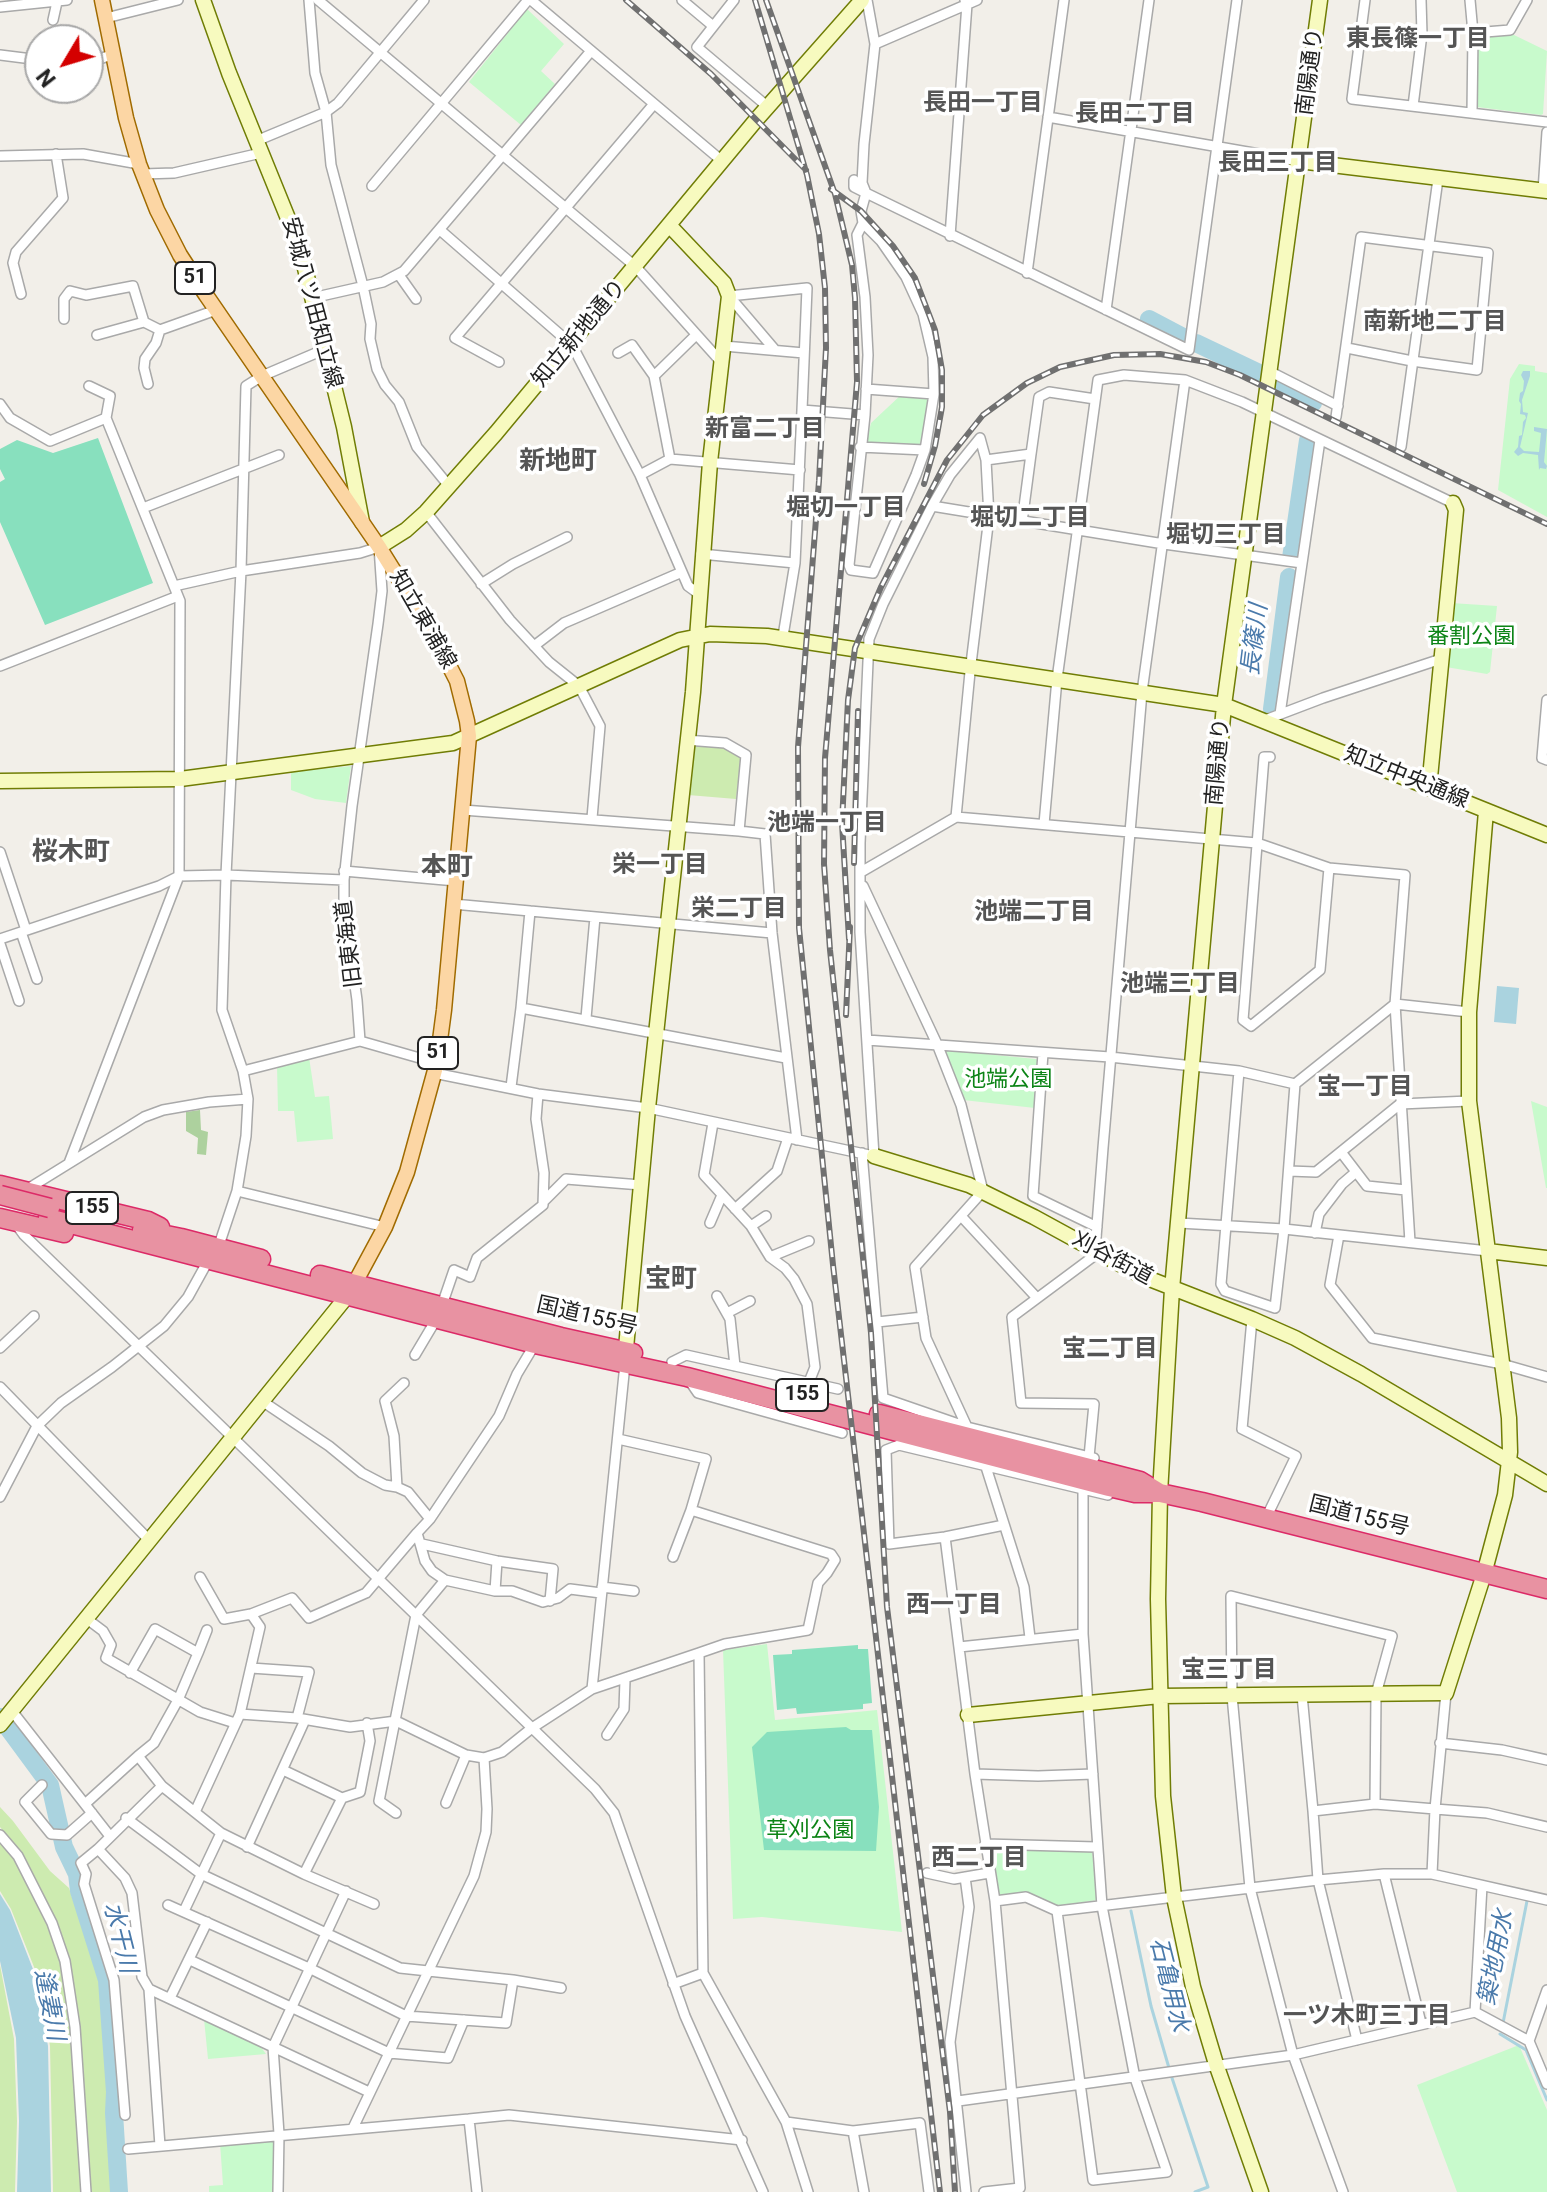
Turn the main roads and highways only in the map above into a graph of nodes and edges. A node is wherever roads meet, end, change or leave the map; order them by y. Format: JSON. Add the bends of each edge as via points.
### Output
{"nodes":[{"id":1,"x":102,"y":0,"type":"edge"},
{"id":2,"x":0,"y":1185,"type":"edge"},
{"id":3,"x":0,"y":1195,"type":"edge"},
{"id":4,"x":0,"y":1206,"type":"edge"},
{"id":5,"x":49,"y":1213,"type":"junction"},
{"id":6,"x":7,"y":1220,"type":"edge"},
{"id":7,"x":181,"y":1245,"type":"junction"},
{"id":8,"x":352,"y":1289,"type":"junction"},
{"id":9,"x":440,"y":1311,"type":"junction"},
{"id":10,"x":625,"y":1358,"type":"junction"},
{"id":11,"x":1160,"y":1493,"type":"junction"},
{"id":12,"x":1547,"y":1589,"type":"edge"}],
"edges":[{"from":1,"to":8,"type":"main road","name":"知立東浦線","number":"51","via":[[126,118],[157,210],[180,255],[433,634],[457,681],[469,736],[435,1068],[407,1172]]},
{"from":2,"to":7,"type":"highway","number":"155","via":[[148,1221]]},
{"from":3,"to":5,"type":"highway","name":"国道155号","number":"155","bridge":true},
{"from":4,"to":5,"type":"highway","name":"国道155号","number":"155"},
{"from":5,"to":7,"type":"highway","name":"国道155号","number":"155","via":[[160,1235]]},
{"from":6,"to":7,"type":"highway","number":"155","via":[[143,1252]]},
{"from":7,"to":8,"type":"highway","name":"国道155号","number":"155"},
{"from":8,"to":9,"type":"highway","name":"国道155号","number":"155"},
{"from":9,"to":10,"type":"highway","name":"国道155号","number":"155"},
{"from":9,"to":10,"type":"highway","name":"国道155号","number":"155","via":[[535,1344]]},
{"from":10,"to":11,"type":"highway","name":"国道155号","number":"155","via":[[1135,1493]]},
{"from":10,"to":11,"type":"highway","name":"国道155号","number":"155","via":[[672,1362],[1140,1481]]},
{"from":11,"to":12,"type":"highway","name":"国道155号","number":"155"}]}
